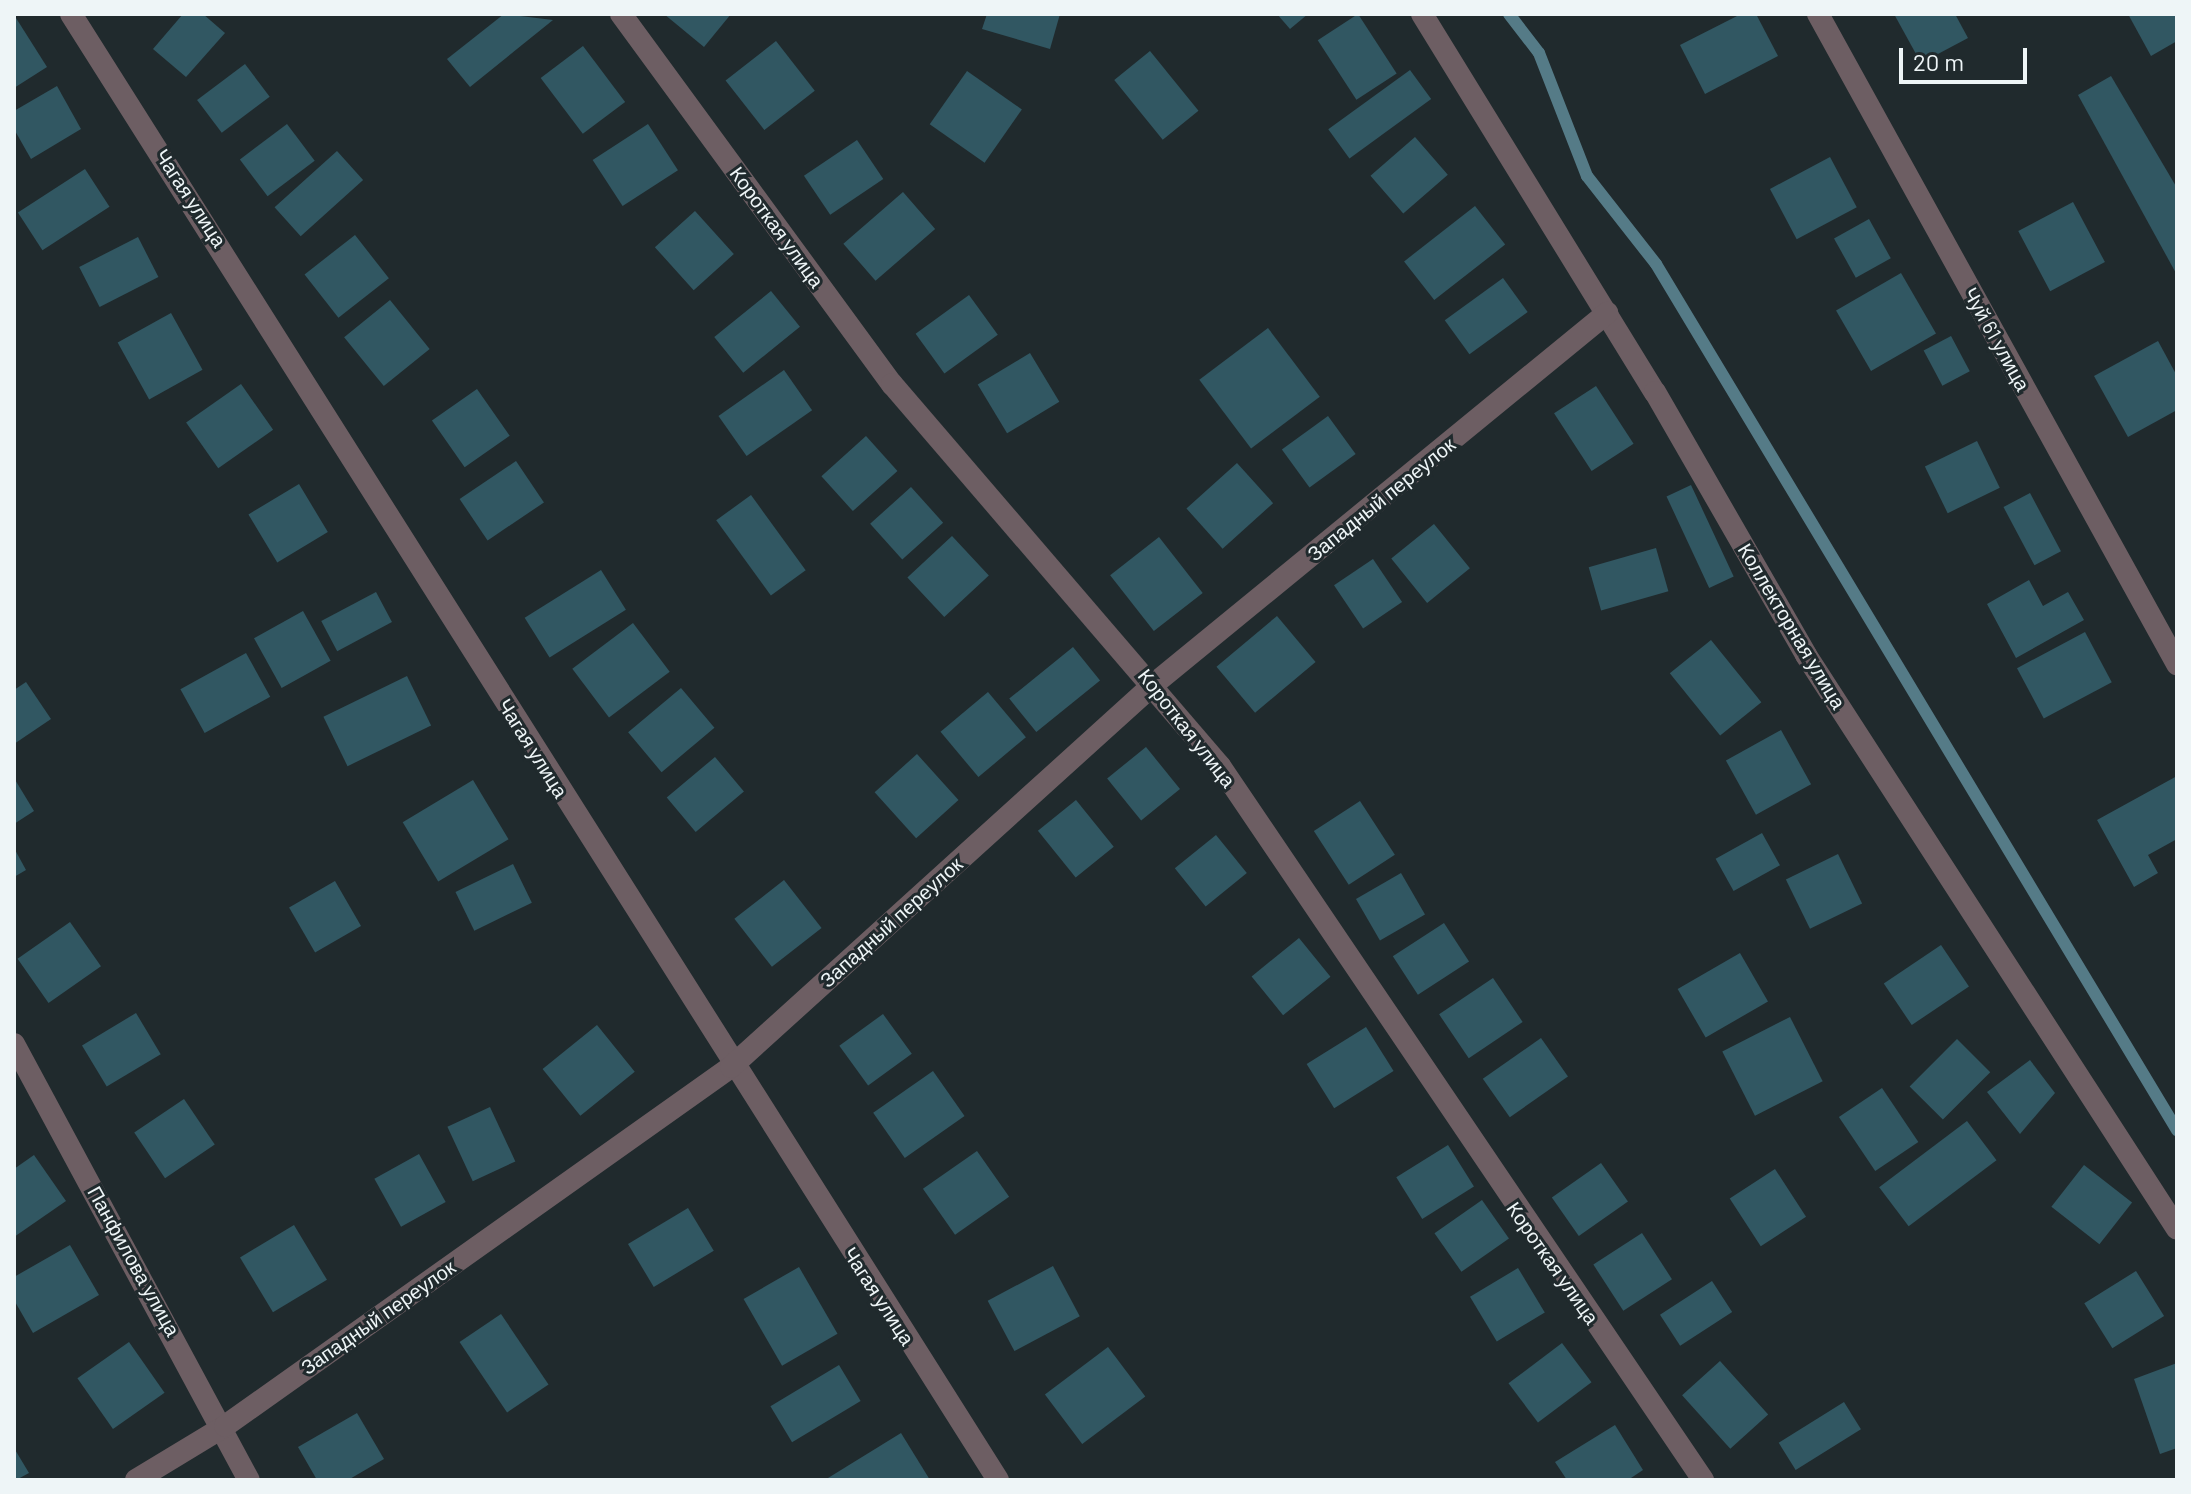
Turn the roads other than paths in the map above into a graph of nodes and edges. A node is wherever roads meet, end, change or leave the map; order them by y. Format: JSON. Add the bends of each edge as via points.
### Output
{"nodes":[{"id":1,"x":71,"y":14,"type":"edge"},
{"id":2,"x":621,"y":14,"type":"edge"},
{"id":3,"x":1422,"y":14,"type":"edge"},
{"id":4,"x":1818,"y":14,"type":"edge"},
{"id":5,"x":1607,"y":313,"type":"junction"},
{"id":6,"x":2177,"y":664,"type":"edge"},
{"id":7,"x":1154,"y":684,"type":"junction"},
{"id":8,"x":14,"y":1044,"type":"edge"},
{"id":9,"x":731,"y":1067,"type":"junction"},
{"id":10,"x":2177,"y":1229,"type":"edge"},
{"id":11,"x":225,"y":1426,"type":"junction"},
{"id":12,"x":136,"y":1480,"type":"edge"},
{"id":13,"x":249,"y":1480,"type":"edge"},
{"id":14,"x":998,"y":1480,"type":"edge"},
{"id":15,"x":1703,"y":1480,"type":"edge"}],
"edges":[{"from":1,"to":9,"type":"street","name":"Чагая улица"},
{"from":2,"to":7,"type":"street","name":"Короткая улица","via":[[892,384]]},
{"from":3,"to":5,"type":"street","name":"Коллекторная улица"},
{"from":4,"to":6,"type":"street","name":"Чуй 61 улица"},
{"from":5,"to":7,"type":"street","name":"Западный переулок"},
{"from":5,"to":10,"type":"street","name":"Коллекторная улица","via":[[1806,655]]},
{"from":7,"to":9,"type":"street","name":"Западный переулок"},
{"from":7,"to":15,"type":"street","name":"Короткая улица","via":[[1220,766]]},
{"from":8,"to":11,"type":"street","name":"Панфилова улица"},
{"from":9,"to":11,"type":"street","name":"Западный переулок"},
{"from":9,"to":14,"type":"street","name":"Чагая улица"},
{"from":11,"to":12,"type":"street","name":"Западный переулок"},
{"from":11,"to":13,"type":"street","name":"Панфилова улица"}]}
